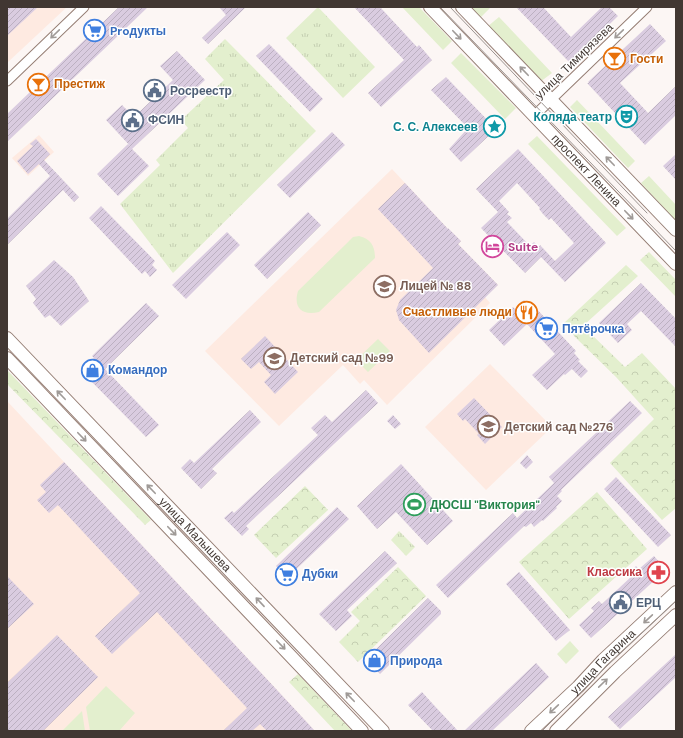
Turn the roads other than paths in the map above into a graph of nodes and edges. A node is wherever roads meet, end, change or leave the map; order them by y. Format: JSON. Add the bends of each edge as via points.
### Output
{"nodes":[{"id":1,"x":84,"y":7,"type":"edge"},
{"id":2,"x":430,"y":7,"type":"edge"},
{"id":3,"x":462,"y":7,"type":"edge"},
{"id":4,"x":647,"y":7,"type":"edge"},
{"id":5,"x":7,"y":81,"type":"edge"},
{"id":6,"x":551,"y":100,"type":"junction"},
{"id":7,"x":534,"y":116,"type":"junction"},
{"id":8,"x":676,"y":230,"type":"edge"},
{"id":9,"x":676,"y":264,"type":"edge"},
{"id":10,"x":7,"y":338,"type":"edge"},
{"id":11,"x":7,"y":358,"type":"edge"},
{"id":12,"x":676,"y":592,"type":"edge"},
{"id":13,"x":676,"y":615,"type":"edge"},
{"id":14,"x":362,"y":731,"type":"edge"},
{"id":15,"x":383,"y":731,"type":"edge"},
{"id":16,"x":531,"y":731,"type":"edge"},
{"id":17,"x":556,"y":731,"type":"edge"}],
"edges":[{"from":1,"to":5,"type":"street","one_way":true},
{"from":2,"to":7,"type":"main road","name":"проспект Ленина","one_way":true},
{"from":6,"to":3,"type":"main road","name":"проспект Ленина","one_way":true},
{"from":4,"to":6,"type":"street","name":"улица Тимирязева","one_way":true},
{"from":6,"to":7,"type":"street","name":"улица Тимирязева"},
{"from":8,"to":6,"type":"main road","name":"проспект Ленина","one_way":true},
{"from":7,"to":9,"type":"main road","name":"проспект Ленина","one_way":true},
{"from":15,"to":10,"type":"main road","name":"улица Малышева","one_way":true},
{"from":11,"to":14,"type":"main road","name":"улица Малышева","one_way":true},
{"from":12,"to":16,"type":"main road","name":"улица Гагарина","one_way":true},
{"from":17,"to":13,"type":"main road","name":"улица Гагарина","one_way":true}]}
